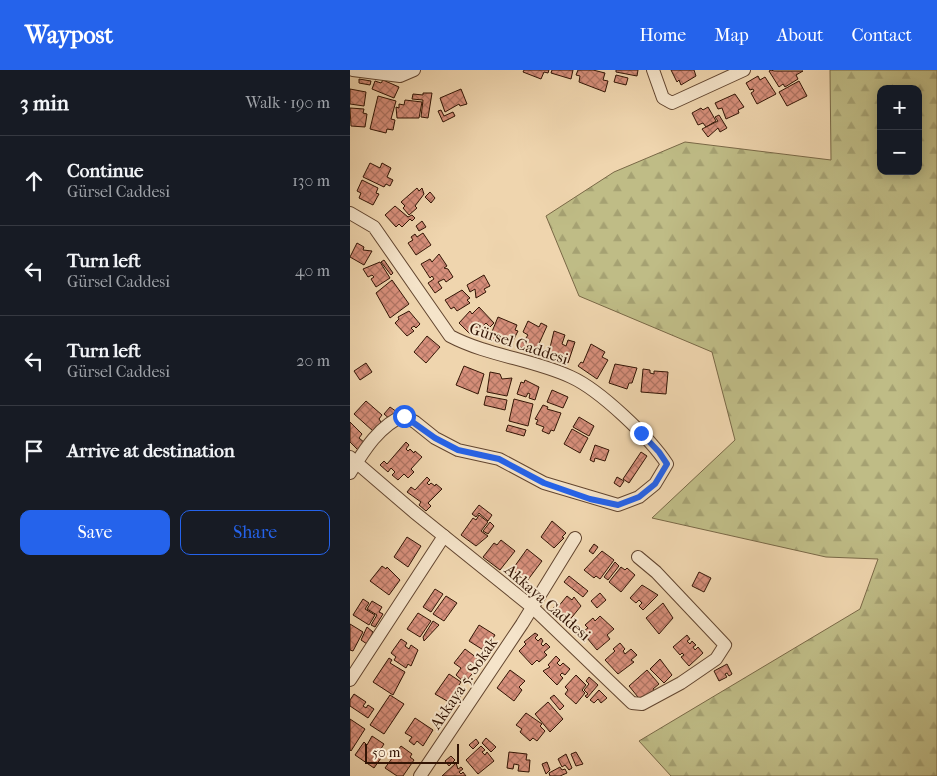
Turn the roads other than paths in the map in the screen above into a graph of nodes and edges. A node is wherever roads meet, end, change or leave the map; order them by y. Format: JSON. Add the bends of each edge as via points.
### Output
{"nodes":[{"id":1,"x":353,"y":70,"type":"edge"},
{"id":2,"x":414,"y":70,"type":"edge"},
{"id":3,"x":653,"y":70,"type":"edge"},
{"id":4,"x":744,"y":70,"type":"edge"},
{"id":5,"x":350,"y":213,"type":"edge"},
{"id":6,"x":352,"y":464,"type":"edge"},
{"id":7,"x":444,"y":536,"type":"junction"},
{"id":8,"x":575,"y":538,"type":"dead end"},
{"id":9,"x":638,"y":557,"type":"dead end"},
{"id":10,"x":532,"y":607,"type":"junction"},
{"id":11,"x":350,"y":680,"type":"edge"},
{"id":12,"x":420,"y":776,"type":"edge"}],
"edges":[{"from":1,"to":2,"type":"street","via":[[400,76]]},
{"from":3,"to":4,"type":"street","via":[[663,98],[672,103]]},
{"from":5,"to":6,"type":"street","name":"Gürsel Caddesi","via":[[374,227],[450,336],[467,345],[572,377],[613,406],[667,464],[655,484],[639,497],[618,505],[544,483],[499,459],[458,450],[404,416],[384,426]]},
{"from":6,"to":7,"type":"street","name":"Akkaya Caddesi"},
{"from":7,"to":10,"type":"street","name":"Akkaya Caddesi"},
{"from":7,"to":11,"type":"street"},
{"from":8,"to":10,"type":"street","name":"Akkaya 5. Sokak"},
{"from":9,"to":10,"type":"street","name":"Akkaya Caddesi","via":[[726,645],[716,659],[642,704],[632,703]]},
{"from":10,"to":12,"type":"street","name":"Akkaya 5. Sokak"}]}
